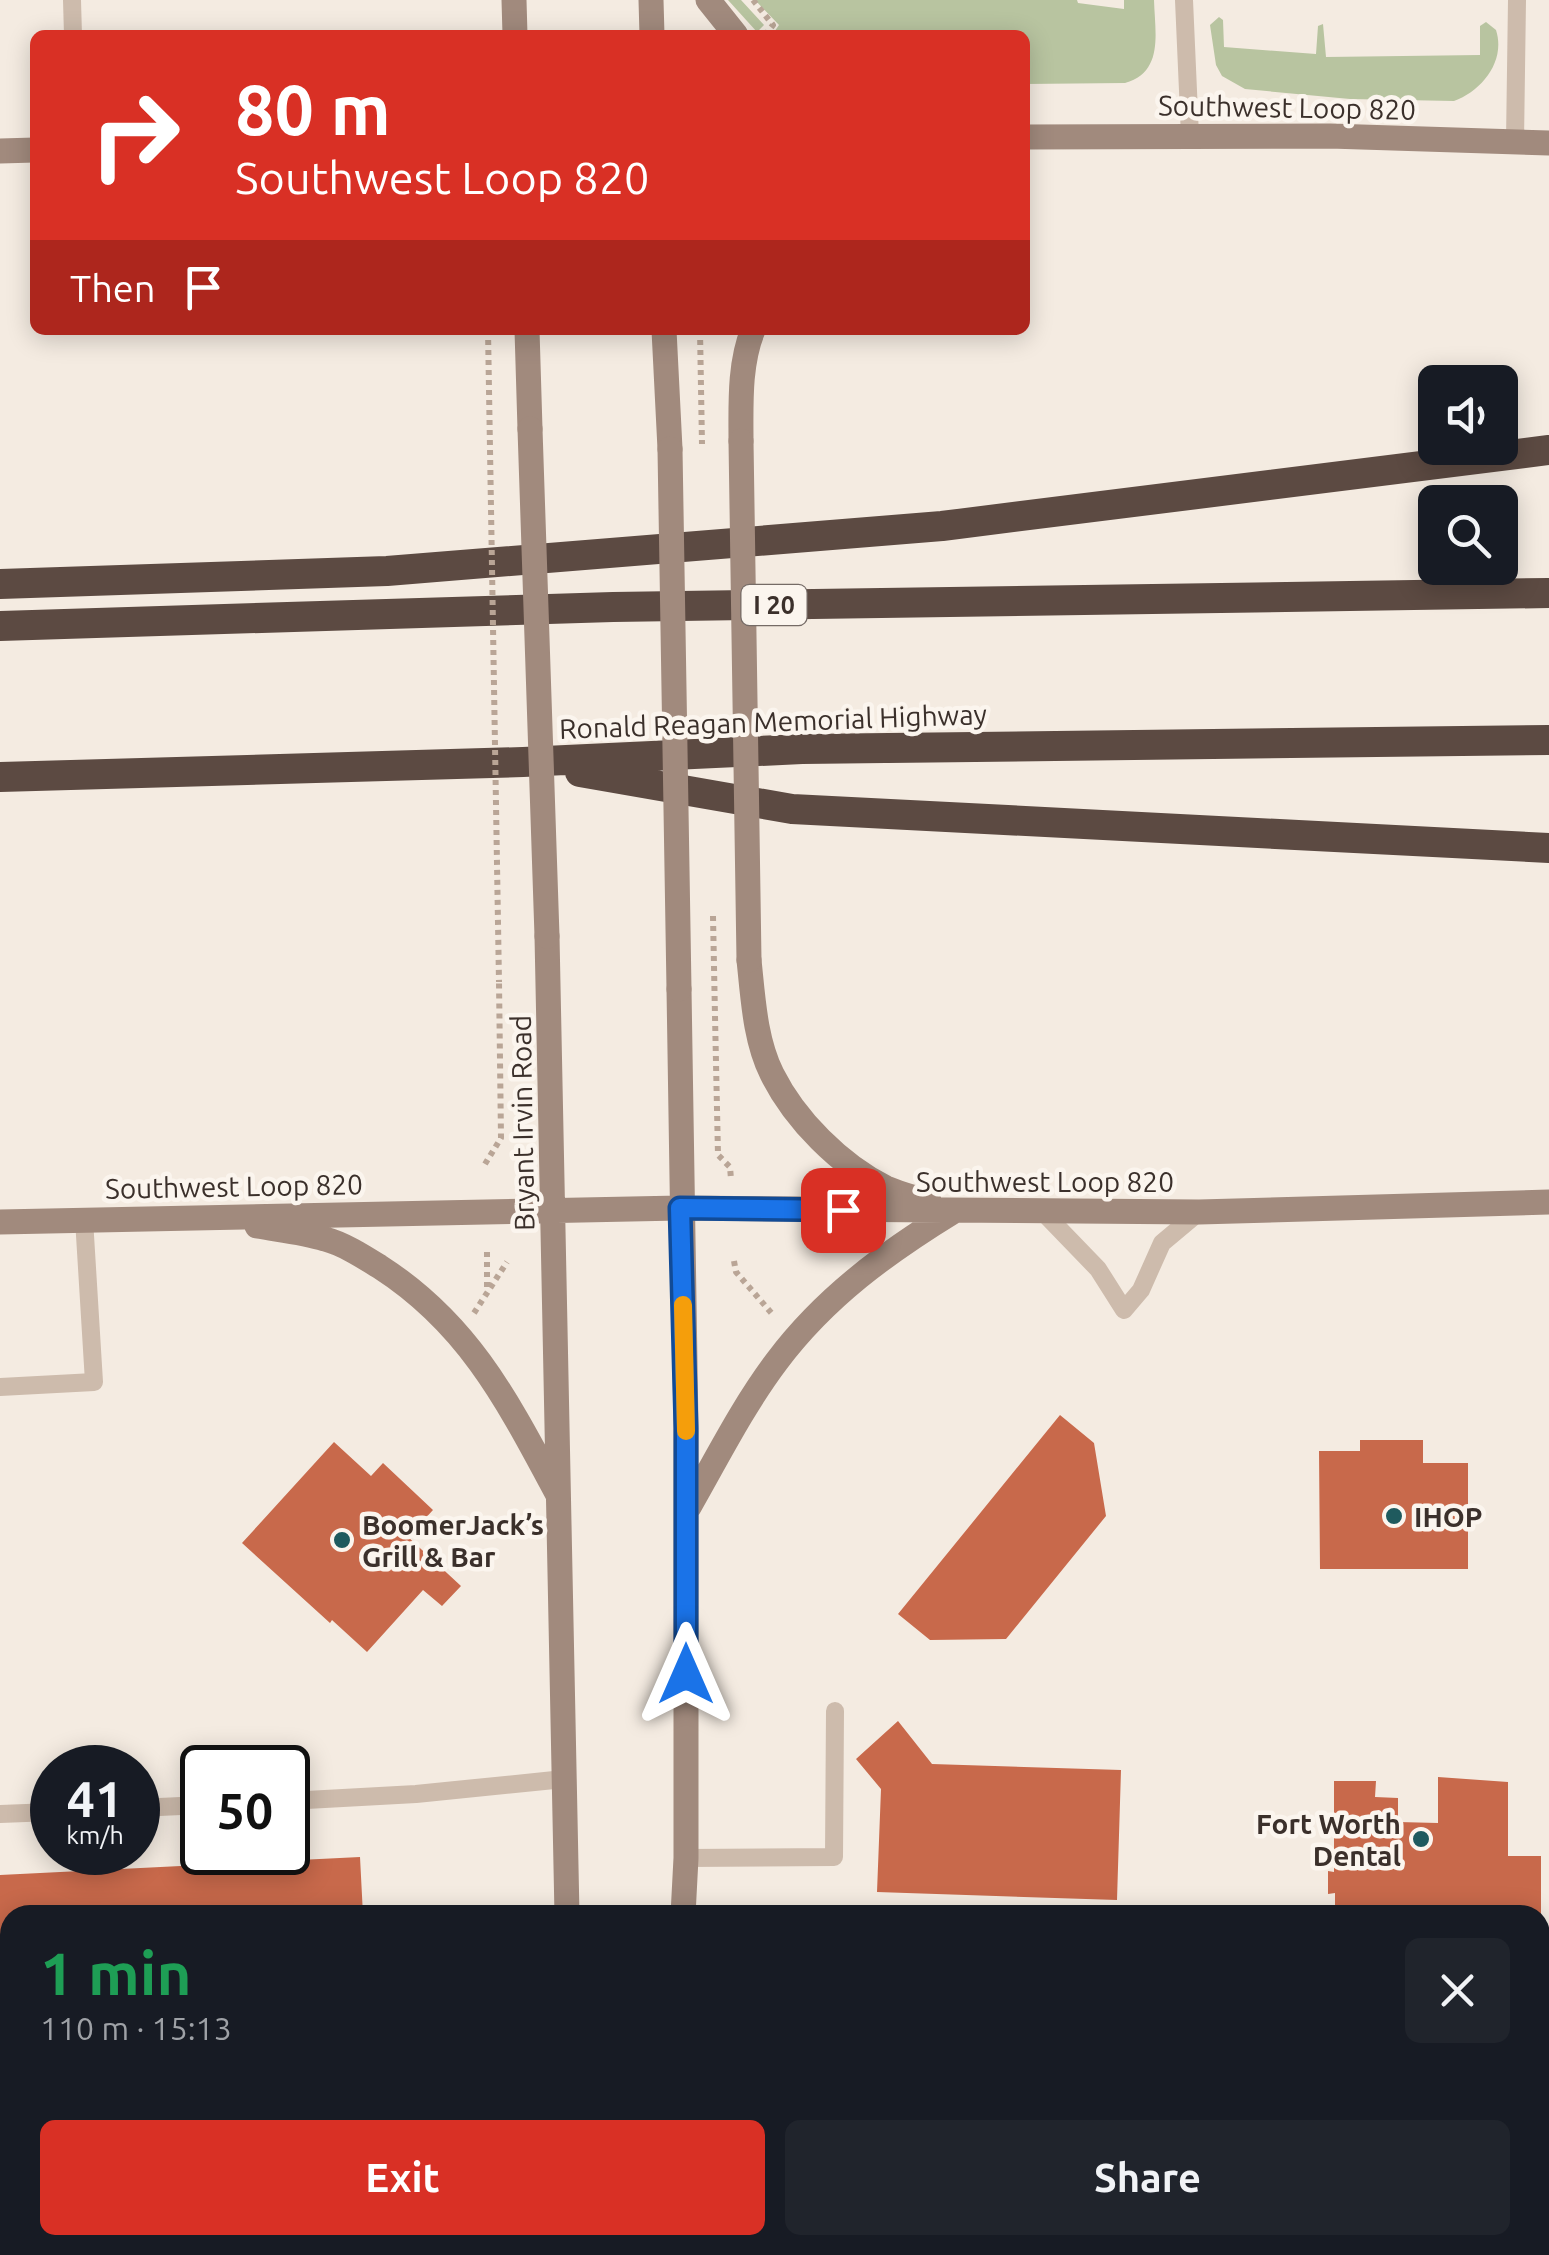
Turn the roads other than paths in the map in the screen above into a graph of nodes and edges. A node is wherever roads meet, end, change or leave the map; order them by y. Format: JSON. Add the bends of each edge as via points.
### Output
{"nodes":[{"id":1,"x":72,"y":0,"type":"edge"},
{"id":2,"x":514,"y":0,"type":"edge"},
{"id":3,"x":651,"y":0,"type":"edge"},
{"id":4,"x":708,"y":0,"type":"edge"},
{"id":5,"x":1184,"y":0,"type":"edge"},
{"id":6,"x":1517,"y":0,"type":"edge"},
{"id":7,"x":73,"y":30,"type":"edge"},
{"id":8,"x":515,"y":30,"type":"edge"},
{"id":9,"x":652,"y":30,"type":"edge"},
{"id":10,"x":732,"y":30,"type":"edge"},
{"id":11,"x":1096,"y":136,"type":"junction"},
{"id":12,"x":1190,"y":136,"type":"junction"},
{"id":13,"x":1030,"y":137,"type":"edge"},
{"id":14,"x":1515,"y":141,"type":"junction"},
{"id":15,"x":1549,"y":142,"type":"edge"},
{"id":16,"x":30,"y":150,"type":"edge"},
{"id":17,"x":0,"y":151,"type":"edge"},
{"id":18,"x":1030,"y":152,"type":"edge"},
{"id":19,"x":526,"y":335,"type":"edge"},
{"id":20,"x":664,"y":335,"type":"edge"},
{"id":21,"x":751,"y":335,"type":"edge"},
{"id":22,"x":1549,"y":450,"type":"edge"},
{"id":23,"x":0,"y":584,"type":"edge"},
{"id":24,"x":1549,"y":594,"type":"edge"},
{"id":25,"x":0,"y":626,"type":"edge"},
{"id":26,"x":1549,"y":740,"type":"edge"},
{"id":27,"x":523,"y":762,"type":"junction"},
{"id":28,"x":0,"y":777,"type":"edge"},
{"id":29,"x":1549,"y":848,"type":"edge"},
{"id":30,"x":1549,"y":1202,"type":"edge"},
{"id":31,"x":680,"y":1208,"type":"junction"},
{"id":32,"x":555,"y":1210,"type":"junction"},
{"id":33,"x":1041,"y":1210,"type":"junction"},
{"id":34,"x":954,"y":1211,"type":"junction"},
{"id":35,"x":1198,"y":1212,"type":"junction"},
{"id":36,"x":203,"y":1216,"type":"junction"},
{"id":37,"x":84,"y":1219,"type":"junction"},
{"id":38,"x":0,"y":1222,"type":"edge"},
{"id":39,"x":0,"y":1387,"type":"edge"},
{"id":40,"x":560,"y":1499,"type":"junction"},
{"id":41,"x":686,"y":1511,"type":"junction"},
{"id":42,"x":835,"y":1711,"type":"dead end"},
{"id":43,"x":564,"y":1779,"type":"junction"},
{"id":44,"x":310,"y":1800,"type":"edge"},
{"id":45,"x":30,"y":1813,"type":"edge"},
{"id":46,"x":0,"y":1814,"type":"edge"},
{"id":47,"x":686,"y":1858,"type":"junction"},
{"id":48,"x":567,"y":1905,"type":"edge"},
{"id":49,"x":683,"y":1905,"type":"edge"}],
"edges":[{"from":1,"to":7,"type":"lane"},
{"from":2,"to":8,"type":"main road"},
{"from":3,"to":9,"type":"main road"},
{"from":4,"to":10,"type":"main road"},
{"from":5,"to":12,"type":"lane"},
{"from":6,"to":14,"type":"lane"},
{"from":11,"to":12,"type":"main road","name":"Southwest Loop 820"},
{"from":11,"to":13,"type":"main road","name":"Southwest Loop 820"},
{"from":11,"to":18,"type":"main road"},
{"from":12,"to":14,"type":"main road","name":"Southwest Loop 820"},
{"from":14,"to":15,"type":"main road","name":"Southwest Loop 820"},
{"from":16,"to":17,"type":"main road"},
{"from":19,"to":32,"type":"main road","name":"Bryant Irvin Road","bridge":true},
{"from":20,"to":31,"type":"main road","bridge":true},
{"from":21,"to":34,"type":"main road","bridge":true,"via":[[741,440],[748,960],[756,1022],[771,1073],[799,1116],[841,1158],[886,1188]]},
{"from":22,"to":23,"type":"highway","via":[[942,526],[387,572]]},
{"from":24,"to":25,"type":"highway","number":"I 20","via":[[613,607]]},
{"from":26,"to":27,"type":"highway","name":"Ronald Reagan Memorial Highway","via":[[802,749]]},
{"from":27,"to":28,"type":"highway","name":"Ronald Reagan Memorial Highway"},
{"from":27,"to":29,"type":"highway","via":[[792,809]]},
{"from":30,"to":35,"type":"main road","name":"Southwest Loop 820"},
{"from":31,"to":32,"type":"main road","name":"Southwest Loop 820"},
{"from":31,"to":34,"type":"main road","name":"Southwest Loop 820"},
{"from":31,"to":41,"type":"main road"},
{"from":32,"to":36,"type":"main road","name":"Southwest Loop 820"},
{"from":32,"to":40,"type":"main road","name":"Bryant Irvin Road"},
{"from":33,"to":34,"type":"main road","name":"Southwest Loop 820"},
{"from":33,"to":35,"type":"main road","name":"Southwest Loop 820"},
{"from":33,"to":35,"type":"lane","via":[[1098,1270],[1124,1310],[1141,1290],[1162,1242]]},
{"from":34,"to":41,"type":"main road","via":[[890,1250],[808,1325],[777,1361]]},
{"from":36,"to":37,"type":"main road","name":"Southwest Loop 820"},
{"from":36,"to":40,"type":"main road","via":[[328,1239],[398,1279],[469,1345],[502,1390]]},
{"from":37,"to":38,"type":"main road","name":"Southwest Loop 820"},
{"from":37,"to":39,"type":"lane","via":[[94,1382]]},
{"from":40,"to":43,"type":"main road","name":"Bryant Irvin Road"},
{"from":41,"to":47,"type":"main road"},
{"from":42,"to":47,"type":"lane","via":[[834,1858]]},
{"from":43,"to":44,"type":"lane"},
{"from":43,"to":48,"type":"main road","name":"Bryant Irvin Road"},
{"from":45,"to":46,"type":"lane"},
{"from":47,"to":49,"type":"main road"}]}
